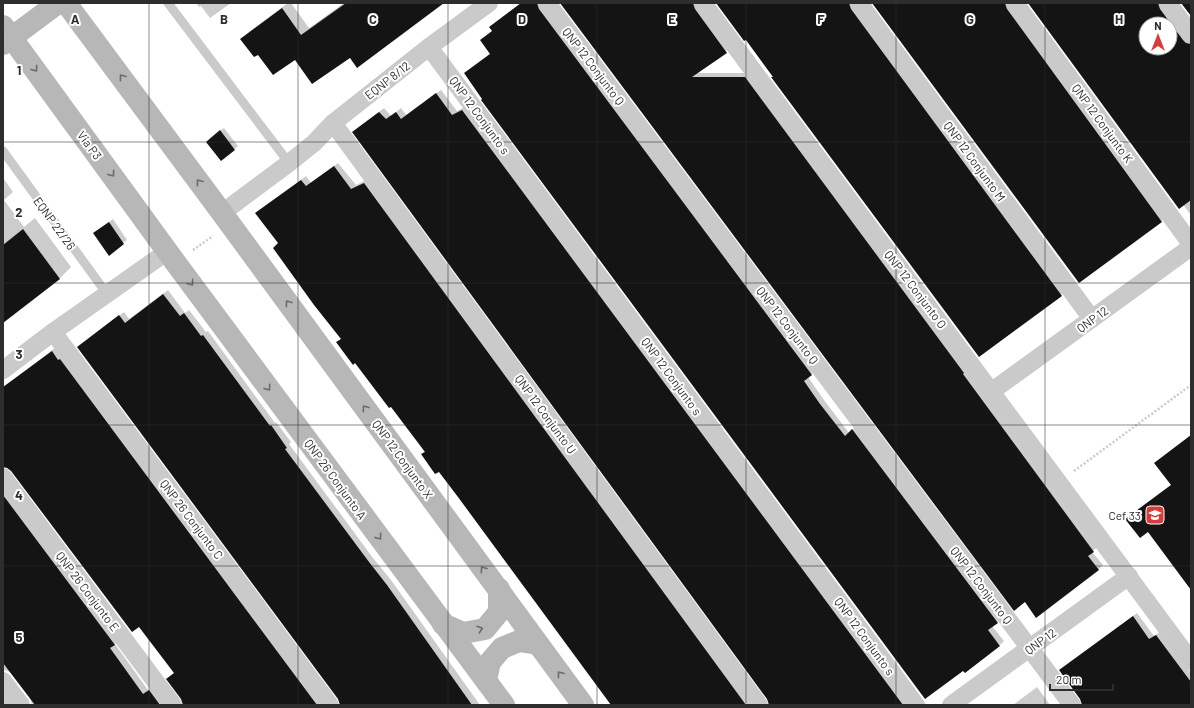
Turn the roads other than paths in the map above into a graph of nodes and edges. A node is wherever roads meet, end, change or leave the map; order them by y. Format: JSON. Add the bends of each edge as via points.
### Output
{"nodes":[{"id":1,"x":58,"y":3,"type":"edge"},
{"id":2,"x":66,"y":3,"type":"edge"},
{"id":3,"x":168,"y":3,"type":"edge"},
{"id":4,"x":489,"y":3,"type":"edge"},
{"id":5,"x":547,"y":3,"type":"edge"},
{"id":6,"x":703,"y":3,"type":"edge"},
{"id":7,"x":859,"y":3,"type":"edge"},
{"id":8,"x":1015,"y":3,"type":"edge"},
{"id":9,"x":1168,"y":3,"type":"edge"},
{"id":10,"x":1191,"y":34,"type":"edge"},
{"id":11,"x":6,"y":36,"type":"edge"},
{"id":12,"x":429,"y":47,"type":"junction"},
{"id":13,"x":333,"y":123,"type":"junction"},
{"id":14,"x":3,"y":151,"type":"edge"},
{"id":15,"x":289,"y":163,"type":"junction"},
{"id":16,"x":226,"y":218,"type":"junction"},
{"id":17,"x":1191,"y":244,"type":"edge"},
{"id":18,"x":1191,"y":247,"type":"edge"},
{"id":19,"x":172,"y":257,"type":"junction"},
{"id":20,"x":107,"y":294,"type":"junction"},
{"id":21,"x":1092,"y":319,"type":"junction"},
{"id":22,"x":53,"y":332,"type":"junction"},
{"id":23,"x":3,"y":370,"type":"edge"},
{"id":24,"x":992,"y":391,"type":"junction"},
{"id":25,"x":3,"y":477,"type":"edge"},
{"id":26,"x":1129,"y":576,"type":"junction"},
{"id":27,"x":499,"y":589,"type":"junction"},
{"id":28,"x":443,"y":624,"type":"junction"},
{"id":29,"x":538,"y":644,"type":"junction"},
{"id":30,"x":1030,"y":648,"type":"junction"},
{"id":31,"x":1191,"y":660,"type":"edge"},
{"id":32,"x":486,"y":680,"type":"junction"},
{"id":33,"x":3,"y":681,"type":"edge"},
{"id":34,"x":21,"y":705,"type":"edge"},
{"id":35,"x":173,"y":705,"type":"edge"},
{"id":36,"x":330,"y":705,"type":"edge"},
{"id":37,"x":504,"y":705,"type":"edge"},
{"id":38,"x":583,"y":705,"type":"edge"},
{"id":39,"x":759,"y":705,"type":"edge"},
{"id":40,"x":916,"y":705,"type":"edge"},
{"id":41,"x":951,"y":705,"type":"edge"},
{"id":42,"x":1072,"y":705,"type":"edge"}],
"edges":[{"from":1,"to":11,"type":"street"},
{"from":16,"to":2,"type":"street","one_way":true},
{"from":3,"to":15,"type":"lane"},
{"from":4,"to":12,"type":"street","name":"EQNP 8/12"},
{"from":5,"to":30,"type":"street","name":"QNP 12 Conjunto Q"},
{"from":6,"to":24,"type":"street","name":"QNP 12 Conjunto O"},
{"from":7,"to":21,"type":"street","name":"QNP 12 Conjunto M"},
{"from":8,"to":17,"type":"street","name":"QNP 12 Conjunto K"},
{"from":9,"to":10,"type":"street"},
{"from":11,"to":19,"type":"street","name":"Via P3","one_way":true},
{"from":12,"to":13,"type":"street","name":"EQNP 8/12"},
{"from":12,"to":40,"type":"street","name":"QNP 12 Conjunto s"},
{"from":13,"to":15,"type":"street","name":"EQNP 8/12"},
{"from":13,"to":39,"type":"street","name":"QNP 12 Conjunto U"},
{"from":14,"to":20,"type":"lane","name":"EQNP 22/26"},
{"from":15,"to":16,"type":"street","name":"EQNP 8/12"},
{"from":27,"to":16,"type":"street","name":"QNP 12 Conjunto X","one_way":true},
{"from":18,"to":21,"type":"street","name":"QNP 12"},
{"from":19,"to":20,"type":"street"},
{"from":19,"to":28,"type":"street","name":"QNP 26 Conjunto A","one_way":true},
{"from":20,"to":22,"type":"street"},
{"from":21,"to":24,"type":"street","name":"QNP 12"},
{"from":22,"to":23,"type":"street"},
{"from":22,"to":36,"type":"street","name":"QNP 26 Conjunto C"},
{"from":24,"to":26,"type":"street","name":"QNP 12 Conjunto O"},
{"from":25,"to":35,"type":"street","name":"QNP 26 Conjunto E"},
{"from":26,"to":30,"type":"street","name":"QNP 12"},
{"from":26,"to":31,"type":"street","name":"QNP 12 Conjunto O"},
{"from":28,"to":27,"type":"street","one_way":true,"via":[[463,633],[485,628],[499,612]]},
{"from":27,"to":29,"type":"street","name":"QNP 12 Conjunto X"},
{"from":28,"to":32,"type":"street","name":"QNP 26 Conjunto A"},
{"from":29,"to":32,"type":"street","via":[[519,641],[502,648],[490,662]]},
{"from":38,"to":29,"type":"street","name":"QNP 12 Conjunto X","one_way":true},
{"from":30,"to":41,"type":"street","name":"QNP 12"},
{"from":30,"to":42,"type":"street","name":"QNP 12 Conjunto Q"},
{"from":32,"to":37,"type":"street","name":"QNP 26 Conjunto A"},
{"from":33,"to":34,"type":"street"}]}
